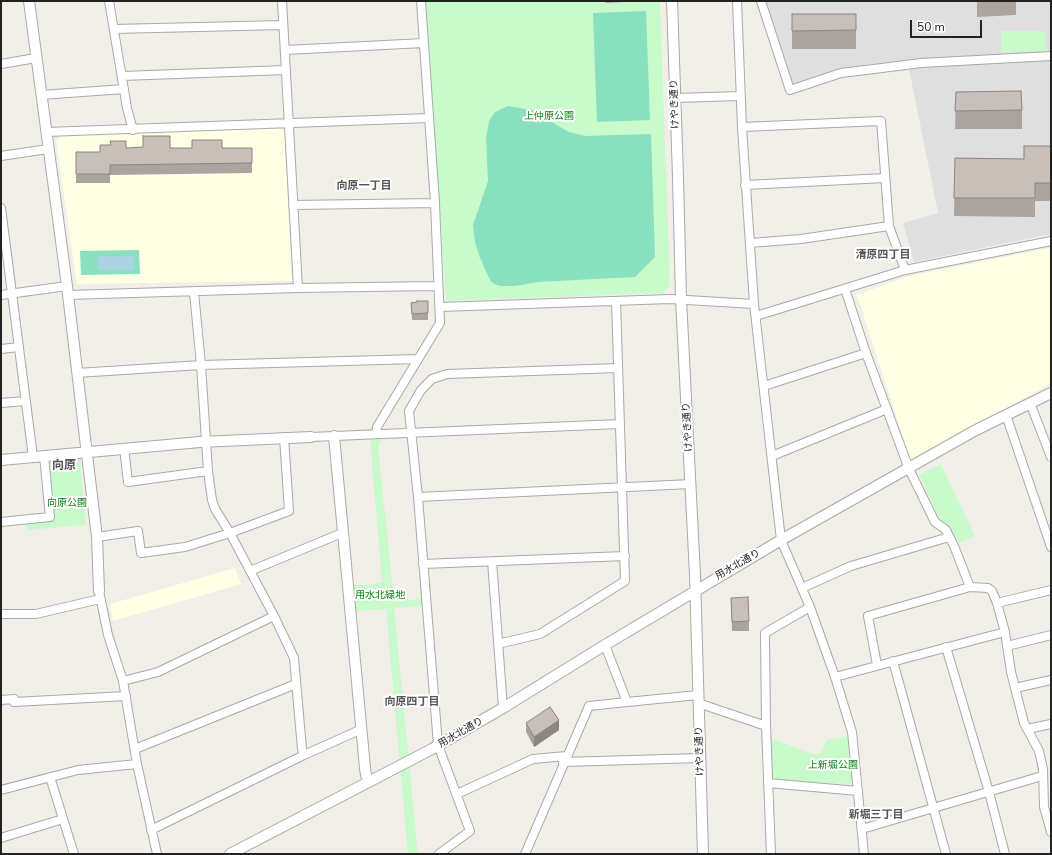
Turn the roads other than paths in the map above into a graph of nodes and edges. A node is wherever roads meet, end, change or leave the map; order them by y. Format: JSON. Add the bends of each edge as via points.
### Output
{"nodes":[{"id":1,"x":29,"y":1,"type":"edge"},
{"id":2,"x":109,"y":1,"type":"edge"},
{"id":3,"x":282,"y":1,"type":"edge"},
{"id":4,"x":421,"y":1,"type":"edge"},
{"id":5,"x":672,"y":1,"type":"edge"},
{"id":6,"x":737,"y":1,"type":"edge"},
{"id":7,"x":760,"y":1,"type":"edge"},
{"id":8,"x":283,"y":25,"type":"junction"},
{"id":9,"x":114,"y":29,"type":"junction"},
{"id":10,"x":424,"y":43,"type":"junction"},
{"id":11,"x":285,"y":50,"type":"junction"},
{"id":12,"x":1051,"y":56,"type":"edge"},
{"id":13,"x":36,"y":58,"type":"junction"},
{"id":14,"x":1,"y":64,"type":"edge"},
{"id":15,"x":286,"y":70,"type":"junction"},
{"id":16,"x":122,"y":76,"type":"junction"},
{"id":17,"x":124,"y":89,"type":"junction"},
{"id":18,"x":41,"y":95,"type":"junction"},
{"id":19,"x":740,"y":96,"type":"junction"},
{"id":20,"x":675,"y":98,"type":"junction"},
{"id":21,"x":429,"y":118,"type":"junction"},
{"id":22,"x":289,"y":123,"type":"junction"},
{"id":23,"x":742,"y":127,"type":"junction"},
{"id":24,"x":133,"y":130,"type":"junction"},
{"id":25,"x":46,"y":132,"type":"junction"},
{"id":26,"x":48,"y":149,"type":"junction"},
{"id":27,"x":1,"y":156,"type":"edge"},
{"id":28,"x":885,"y":178,"type":"junction"},
{"id":29,"x":745,"y":185,"type":"junction"},
{"id":30,"x":436,"y":203,"type":"junction"},
{"id":31,"x":293,"y":205,"type":"junction"},
{"id":32,"x":1,"y":208,"type":"edge"},
{"id":33,"x":889,"y":226,"type":"junction"},
{"id":34,"x":1051,"y":241,"type":"edge"},
{"id":35,"x":750,"y":244,"type":"junction"},
{"id":36,"x":905,"y":270,"type":"junction"},
{"id":37,"x":438,"y":286,"type":"junction"},
{"id":38,"x":298,"y":288,"type":"junction"},
{"id":39,"x":845,"y":289,"type":"junction"},
{"id":40,"x":67,"y":291,"type":"junction"},
{"id":41,"x":194,"y":292,"type":"junction"},
{"id":42,"x":12,"y":294,"type":"junction"},
{"id":43,"x":1,"y":295,"type":"edge"},
{"id":44,"x":681,"y":299,"type":"junction"},
{"id":45,"x":616,"y":302,"type":"junction"},
{"id":46,"x":754,"y":304,"type":"junction"},
{"id":47,"x":440,"y":307,"type":"junction"},
{"id":48,"x":756,"y":316,"type":"junction"},
{"id":49,"x":19,"y":347,"type":"junction"},
{"id":50,"x":1,"y":350,"type":"edge"},
{"id":51,"x":866,"y":353,"type":"junction"},
{"id":52,"x":418,"y":359,"type":"junction"},
{"id":53,"x":201,"y":365,"type":"junction"},
{"id":54,"x":618,"y":368,"type":"junction"},
{"id":55,"x":77,"y":373,"type":"junction"},
{"id":56,"x":764,"y":386,"type":"junction"},
{"id":57,"x":1051,"y":393,"type":"edge"},
{"id":58,"x":26,"y":401,"type":"junction"},
{"id":59,"x":1,"y":403,"type":"edge"},
{"id":60,"x":1030,"y":403,"type":"junction"},
{"id":61,"x":887,"y":409,"type":"junction"},
{"id":62,"x":1006,"y":415,"type":"junction"},
{"id":63,"x":620,"y":424,"type":"junction"},
{"id":64,"x":412,"y":433,"type":"junction"},
{"id":65,"x":376,"y":434,"type":"junction"},
{"id":66,"x":334,"y":436,"type":"junction"},
{"id":67,"x":312,"y":437,"type":"joint"},
{"id":68,"x":284,"y":438,"type":"junction"},
{"id":69,"x":207,"y":442,"type":"junction"},
{"id":70,"x":1049,"y":444,"type":"edge"},
{"id":71,"x":124,"y":448,"type":"junction"},
{"id":72,"x":87,"y":451,"type":"junction"},
{"id":73,"x":44,"y":456,"type":"junction"},
{"id":74,"x":772,"y":456,"type":"junction"},
{"id":75,"x":33,"y":457,"type":"junction"},
{"id":76,"x":1051,"y":457,"type":"edge"},
{"id":77,"x":1,"y":460,"type":"edge"},
{"id":78,"x":909,"y":469,"type":"junction"},
{"id":79,"x":208,"y":471,"type":"junction"},
{"id":80,"x":691,"y":484,"type":"junction"},
{"id":81,"x":622,"y":487,"type":"junction"},
{"id":82,"x":418,"y":497,"type":"junction"},
{"id":83,"x":1,"y":522,"type":"edge"},
{"id":84,"x":230,"y":533,"type":"junction"},
{"id":85,"x":342,"y":534,"type":"junction"},
{"id":86,"x":97,"y":537,"type":"junction"},
{"id":87,"x":949,"y":537,"type":"junction"},
{"id":88,"x":781,"y":540,"type":"junction"},
{"id":89,"x":1051,"y":547,"type":"edge"},
{"id":90,"x":625,"y":556,"type":"junction"},
{"id":91,"x":492,"y":561,"type":"junction"},
{"id":92,"x":423,"y":564,"type":"junction"},
{"id":93,"x":250,"y":571,"type":"junction"},
{"id":94,"x":802,"y":588,"type":"junction"},
{"id":95,"x":970,"y":588,"type":"junction"},
{"id":96,"x":1051,"y":590,"type":"edge"},
{"id":97,"x":695,"y":591,"type":"junction"},
{"id":98,"x":99,"y":595,"type":"junction"},
{"id":99,"x":997,"y":603,"type":"junction"},
{"id":100,"x":810,"y":607,"type":"junction"},
{"id":101,"x":1,"y":614,"type":"edge"},
{"id":102,"x":274,"y":616,"type":"junction"},
{"id":103,"x":1005,"y":632,"type":"junction"},
{"id":104,"x":1051,"y":635,"type":"edge"},
{"id":105,"x":498,"y":644,"type":"junction"},
{"id":106,"x":605,"y":645,"type":"junction"},
{"id":107,"x":1007,"y":646,"type":"junction"},
{"id":108,"x":946,"y":647,"type":"junction"},
{"id":109,"x":893,"y":661,"type":"junction"},
{"id":110,"x":877,"y":665,"type":"junction"},
{"id":111,"x":835,"y":677,"type":"junction"},
{"id":112,"x":1051,"y":680,"type":"edge"},
{"id":113,"x":122,"y":681,"type":"junction"},
{"id":114,"x":296,"y":684,"type":"junction"},
{"id":115,"x":1015,"y":688,"type":"junction"},
{"id":116,"x":126,"y":696,"type":"junction"},
{"id":117,"x":698,"y":699,"type":"junction"},
{"id":118,"x":1,"y":700,"type":"edge"},
{"id":119,"x":627,"y":702,"type":"junction"},
{"id":120,"x":503,"y":708,"type":"junction"},
{"id":121,"x":1051,"y":724,"type":"edge"},
{"id":122,"x":766,"y":726,"type":"junction"},
{"id":123,"x":362,"y":729,"type":"junction"},
{"id":124,"x":1027,"y":729,"type":"junction"},
{"id":125,"x":435,"y":747,"type":"junction"},
{"id":126,"x":135,"y":750,"type":"junction"},
{"id":127,"x":304,"y":755,"type":"junction"},
{"id":128,"x":700,"y":758,"type":"junction"},
{"id":129,"x":565,"y":759,"type":"junction"},
{"id":130,"x":138,"y":764,"type":"junction"},
{"id":131,"x":1042,"y":776,"type":"junction"},
{"id":132,"x":50,"y":777,"type":"junction"},
{"id":133,"x":369,"y":781,"type":"junction"},
{"id":134,"x":768,"y":783,"type":"junction"},
{"id":135,"x":1,"y":790,"type":"edge"},
{"id":136,"x":858,"y":791,"type":"junction"},
{"id":137,"x":989,"y":792,"type":"junction"},
{"id":138,"x":457,"y":794,"type":"junction"},
{"id":139,"x":933,"y":808,"type":"junction"},
{"id":140,"x":63,"y":819,"type":"junction"},
{"id":141,"x":862,"y":829,"type":"junction"},
{"id":142,"x":151,"y":830,"type":"junction"},
{"id":143,"x":1051,"y":830,"type":"edge"},
{"id":144,"x":1,"y":838,"type":"edge"},
{"id":145,"x":74,"y":854,"type":"edge"},
{"id":146,"x":157,"y":854,"type":"edge"},
{"id":147,"x":230,"y":854,"type":"edge"},
{"id":148,"x":439,"y":854,"type":"edge"},
{"id":149,"x":525,"y":854,"type":"edge"},
{"id":150,"x":703,"y":854,"type":"edge"},
{"id":151,"x":771,"y":854,"type":"edge"},
{"id":152,"x":864,"y":854,"type":"edge"},
{"id":153,"x":946,"y":854,"type":"edge"},
{"id":154,"x":1005,"y":854,"type":"edge"}],
"edges":[{"from":1,"to":13,"type":"street"},
{"from":2,"to":9,"type":"street"},
{"from":3,"to":8,"type":"street"},
{"from":4,"to":10,"type":"street"},
{"from":5,"to":20,"type":"street","name":"けやき通り"},
{"from":6,"to":19,"type":"street"},
{"from":7,"to":12,"type":"street","via":[[790,90],[841,73],[922,63]]},
{"from":8,"to":9,"type":"street"},
{"from":8,"to":11,"type":"street"},
{"from":9,"to":16,"type":"street"},
{"from":10,"to":11,"type":"street"},
{"from":10,"to":21,"type":"street"},
{"from":11,"to":15,"type":"street"},
{"from":13,"to":14,"type":"street"},
{"from":13,"to":18,"type":"street"},
{"from":15,"to":16,"type":"street"},
{"from":15,"to":22,"type":"street"},
{"from":16,"to":17,"type":"street"},
{"from":17,"to":18,"type":"street"},
{"from":17,"to":24,"type":"street"},
{"from":18,"to":25,"type":"street"},
{"from":19,"to":20,"type":"street"},
{"from":19,"to":23,"type":"street"},
{"from":20,"to":44,"type":"street","name":"けやき通り"},
{"from":21,"to":22,"type":"street"},
{"from":21,"to":30,"type":"street"},
{"from":22,"to":24,"type":"street"},
{"from":22,"to":31,"type":"street"},
{"from":23,"to":28,"type":"street","via":[[881,121]]},
{"from":23,"to":29,"type":"street"},
{"from":24,"to":25,"type":"street"},
{"from":25,"to":26,"type":"street"},
{"from":26,"to":27,"type":"street"},
{"from":26,"to":40,"type":"street"},
{"from":28,"to":29,"type":"street"},
{"from":28,"to":33,"type":"street"},
{"from":29,"to":35,"type":"street"},
{"from":30,"to":31,"type":"street"},
{"from":30,"to":37,"type":"street"},
{"from":31,"to":38,"type":"street"},
{"from":32,"to":42,"type":"street"},
{"from":33,"to":35,"type":"street"},
{"from":33,"to":36,"type":"street"},
{"from":34,"to":36,"type":"street"},
{"from":35,"to":46,"type":"street"},
{"from":36,"to":39,"type":"street"},
{"from":37,"to":38,"type":"street"},
{"from":37,"to":47,"type":"street"},
{"from":38,"to":41,"type":"street"},
{"from":39,"to":48,"type":"street"},
{"from":39,"to":51,"type":"street"},
{"from":40,"to":41,"type":"street"},
{"from":40,"to":42,"type":"street"},
{"from":40,"to":55,"type":"street"},
{"from":41,"to":53,"type":"street"},
{"from":42,"to":43,"type":"street"},
{"from":42,"to":49,"type":"street"},
{"from":44,"to":45,"type":"street"},
{"from":44,"to":46,"type":"street"},
{"from":44,"to":80,"type":"street","name":"けやき通り"},
{"from":45,"to":47,"type":"street"},
{"from":45,"to":54,"type":"street"},
{"from":46,"to":48,"type":"street"},
{"from":47,"to":52,"type":"street","via":[[440,323]]},
{"from":48,"to":56,"type":"street"},
{"from":49,"to":50,"type":"street"},
{"from":49,"to":58,"type":"street"},
{"from":51,"to":56,"type":"street"},
{"from":51,"to":61,"type":"street"},
{"from":52,"to":53,"type":"street"},
{"from":52,"to":65,"type":"street","via":[[377,427]]},
{"from":53,"to":55,"type":"street"},
{"from":53,"to":69,"type":"street"},
{"from":54,"to":63,"type":"street"},
{"from":54,"to":64,"type":"street","via":[[447,374],[432,379],[421,390],[409,411]]},
{"from":55,"to":72,"type":"street"},
{"from":56,"to":74,"type":"street"},
{"from":57,"to":60,"type":"street","name":"用水北通り"},
{"from":58,"to":59,"type":"street"},
{"from":58,"to":75,"type":"street"},
{"from":60,"to":62,"type":"street","name":"用水北通り"},
{"from":60,"to":70,"type":"street"},
{"from":61,"to":74,"type":"street"},
{"from":61,"to":78,"type":"street"},
{"from":62,"to":78,"type":"street","name":"用水北通り"},
{"from":62,"to":89,"type":"street"},
{"from":63,"to":64,"type":"street"},
{"from":63,"to":81,"type":"street"},
{"from":64,"to":65,"type":"street"},
{"from":64,"to":82,"type":"street"},
{"from":65,"to":66,"type":"street"},
{"from":66,"to":67,"type":"street"},
{"from":66,"to":85,"type":"street"},
{"from":67,"to":68,"type":"street"},
{"from":68,"to":69,"type":"street"},
{"from":68,"to":84,"type":"street","via":[[289,511]]},
{"from":69,"to":71,"type":"street"},
{"from":69,"to":79,"type":"street"},
{"from":70,"to":76,"type":"street"},
{"from":71,"to":72,"type":"street"},
{"from":71,"to":79,"type":"street","via":[[128,482]]},
{"from":72,"to":73,"type":"street"},
{"from":72,"to":86,"type":"street"},
{"from":73,"to":75,"type":"street"},
{"from":73,"to":83,"type":"street","via":[[50,517]]},
{"from":74,"to":88,"type":"street"},
{"from":75,"to":77,"type":"street"},
{"from":78,"to":87,"type":"street","via":[[935,522],[946,530]]},
{"from":78,"to":88,"type":"street","name":"用水北通り"},
{"from":79,"to":84,"type":"street","via":[[214,509]]},
{"from":80,"to":81,"type":"street"},
{"from":80,"to":97,"type":"street","name":"けやき通り"},
{"from":81,"to":82,"type":"street"},
{"from":81,"to":90,"type":"street"},
{"from":82,"to":92,"type":"street"},
{"from":84,"to":86,"type":"street","via":[[185,547],[141,553],[138,531]]},
{"from":84,"to":93,"type":"street"},
{"from":85,"to":93,"type":"street"},
{"from":85,"to":123,"type":"street"},
{"from":86,"to":98,"type":"street"},
{"from":87,"to":94,"type":"street","via":[[851,566]]},
{"from":87,"to":95,"type":"street"},
{"from":88,"to":94,"type":"street"},
{"from":88,"to":97,"type":"street","name":"用水北通り"},
{"from":90,"to":91,"type":"street"},
{"from":90,"to":105,"type":"street","via":[[626,581],[540,634]]},
{"from":91,"to":92,"type":"street"},
{"from":91,"to":105,"type":"street"},
{"from":92,"to":125,"type":"street"},
{"from":93,"to":102,"type":"street"},
{"from":94,"to":100,"type":"street"},
{"from":95,"to":99,"type":"street","via":[[988,588]]},
{"from":95,"to":110,"type":"street","via":[[868,616]]},
{"from":96,"to":99,"type":"street"},
{"from":97,"to":106,"type":"street","name":"用水北通り"},
{"from":97,"to":117,"type":"street","name":"けやき通り"},
{"from":98,"to":101,"type":"street","via":[[36,614]]},
{"from":98,"to":113,"type":"street"},
{"from":99,"to":103,"type":"street"},
{"from":100,"to":111,"type":"street"},
{"from":100,"to":122,"type":"street","via":[[765,633]]},
{"from":102,"to":113,"type":"street","via":[[158,672]]},
{"from":102,"to":114,"type":"street","via":[[294,658]]},
{"from":103,"to":107,"type":"street"},
{"from":103,"to":108,"type":"street"},
{"from":104,"to":107,"type":"street"},
{"from":105,"to":120,"type":"street"},
{"from":106,"to":119,"type":"street"},
{"from":106,"to":120,"type":"street","name":"用水北通り"},
{"from":107,"to":115,"type":"street"},
{"from":108,"to":109,"type":"street"},
{"from":108,"to":137,"type":"street"},
{"from":109,"to":110,"type":"street"},
{"from":109,"to":139,"type":"street"},
{"from":110,"to":111,"type":"street"},
{"from":111,"to":136,"type":"street","via":[[852,732]]},
{"from":112,"to":115,"type":"street"},
{"from":113,"to":116,"type":"street"},
{"from":114,"to":126,"type":"street"},
{"from":114,"to":127,"type":"street"},
{"from":115,"to":124,"type":"street"},
{"from":116,"to":118,"type":"street"},
{"from":116,"to":126,"type":"street"},
{"from":117,"to":119,"type":"street"},
{"from":117,"to":122,"type":"street"},
{"from":117,"to":128,"type":"street","name":"けやき通り"},
{"from":119,"to":129,"type":"street","via":[[589,706]]},
{"from":120,"to":125,"type":"street","name":"用水北通り"},
{"from":121,"to":124,"type":"street"},
{"from":122,"to":134,"type":"street"},
{"from":123,"to":127,"type":"street"},
{"from":123,"to":133,"type":"street","via":[[366,775]]},
{"from":124,"to":131,"type":"street","via":[[1039,751]]},
{"from":125,"to":133,"type":"street","name":"用水北通り"},
{"from":125,"to":138,"type":"street"},
{"from":126,"to":130,"type":"street"},
{"from":127,"to":142,"type":"street"},
{"from":128,"to":129,"type":"street"},
{"from":128,"to":150,"type":"street","name":"けやき通り"},
{"from":129,"to":138,"type":"street","via":[[534,759]]},
{"from":129,"to":149,"type":"street"},
{"from":130,"to":132,"type":"street","via":[[78,770]]},
{"from":130,"to":142,"type":"street"},
{"from":131,"to":137,"type":"street"},
{"from":131,"to":143,"type":"street","via":[[1044,807]]},
{"from":132,"to":135,"type":"street"},
{"from":132,"to":140,"type":"street"},
{"from":133,"to":147,"type":"street","name":"用水北通り"},
{"from":134,"to":136,"type":"street"},
{"from":134,"to":151,"type":"street"},
{"from":136,"to":141,"type":"street"},
{"from":137,"to":139,"type":"street"},
{"from":137,"to":154,"type":"street"},
{"from":138,"to":148,"type":"street","via":[[470,831]]},
{"from":139,"to":141,"type":"street"},
{"from":139,"to":153,"type":"street"},
{"from":140,"to":144,"type":"street"},
{"from":140,"to":145,"type":"street"},
{"from":141,"to":152,"type":"street"},
{"from":142,"to":146,"type":"street"}]}
